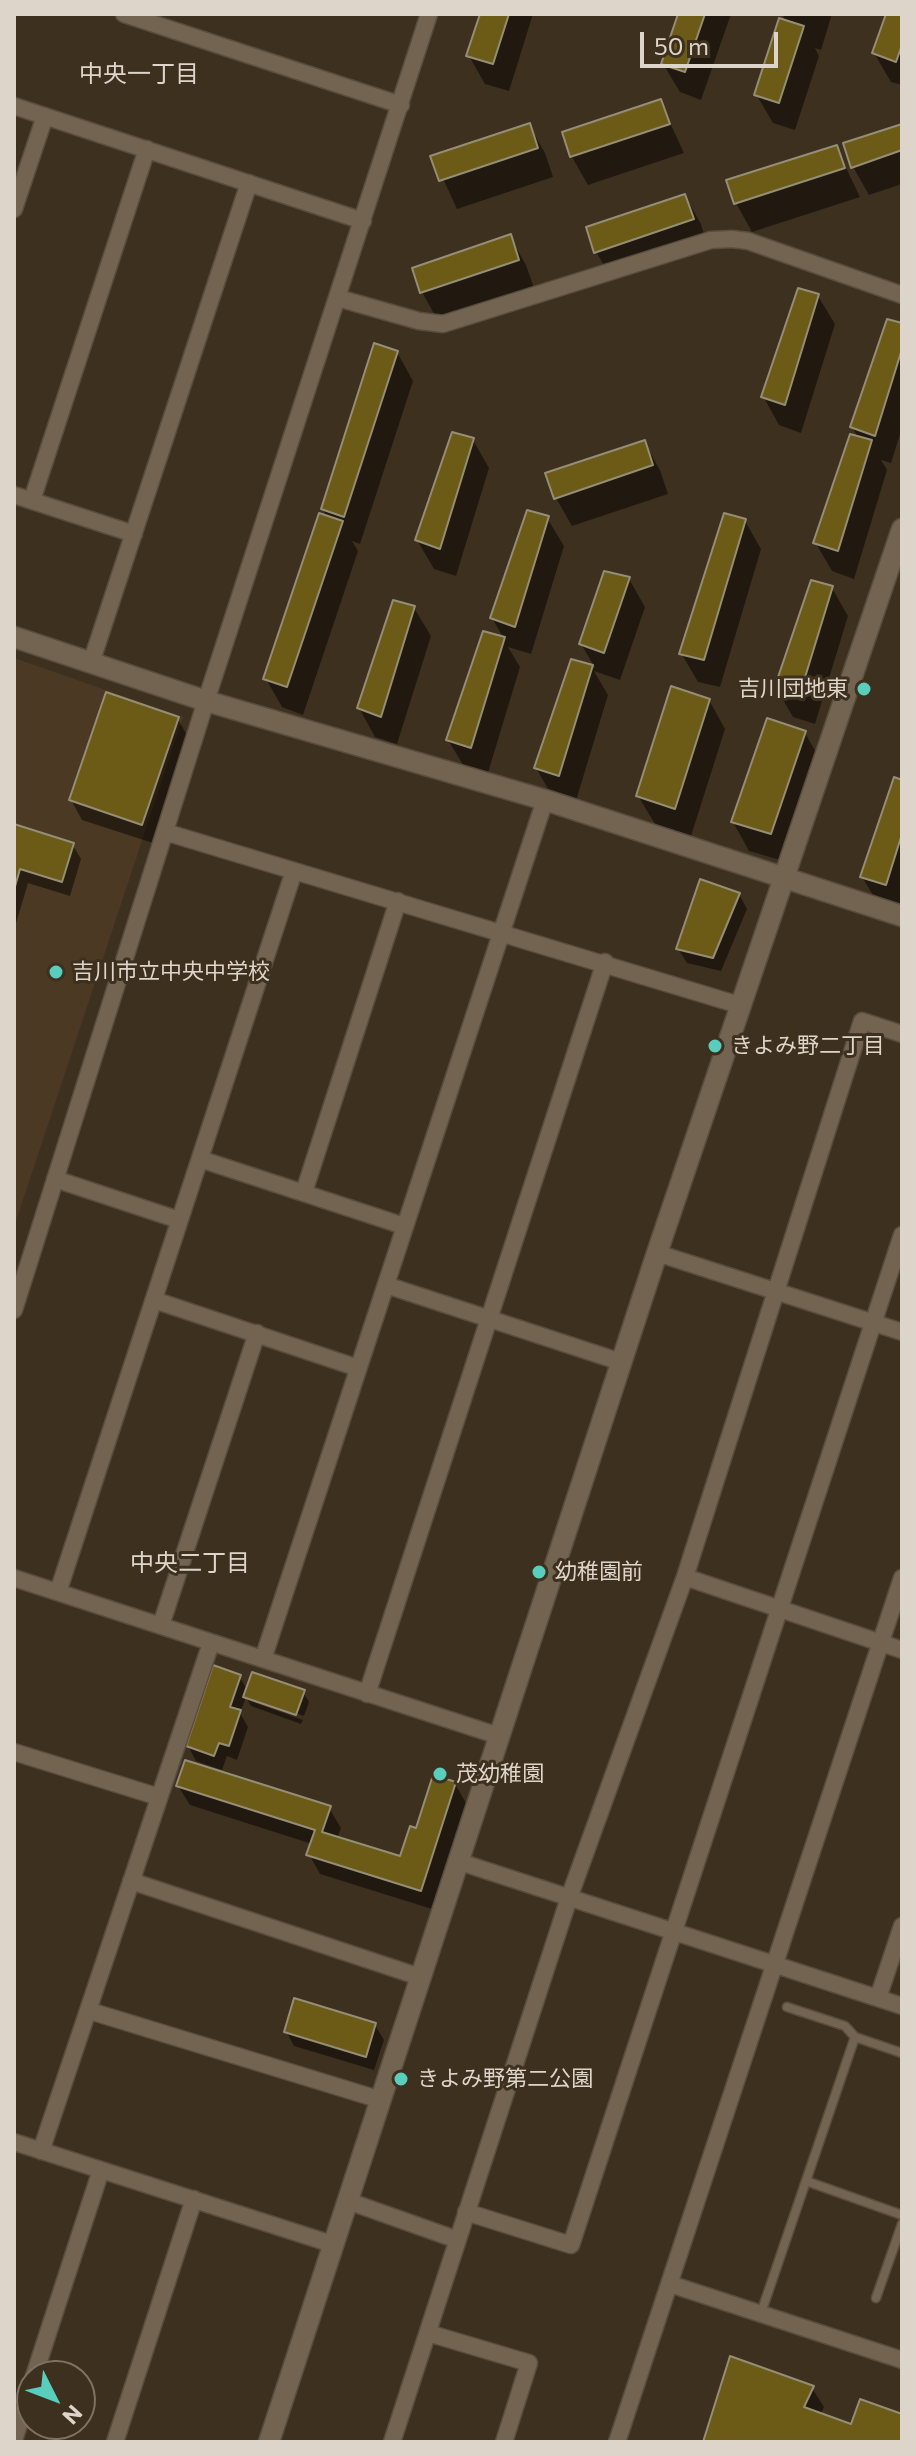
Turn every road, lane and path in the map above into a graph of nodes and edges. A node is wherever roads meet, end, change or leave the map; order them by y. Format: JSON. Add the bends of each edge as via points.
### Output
{"nodes":[{"id":1,"x":124,"y":14,"type":"edge"},
{"id":2,"x":429,"y":14,"type":"edge"},
{"id":3,"x":401,"y":105,"type":"junction"},
{"id":4,"x":14,"y":106,"type":"edge"},
{"id":5,"x":45,"y":116,"type":"junction"},
{"id":6,"x":147,"y":149,"type":"junction"},
{"id":7,"x":249,"y":183,"type":"junction"},
{"id":8,"x":14,"y":209,"type":"edge"},
{"id":9,"x":363,"y":221,"type":"junction"},
{"id":10,"x":902,"y":295,"type":"edge"},
{"id":11,"x":338,"y":298,"type":"junction"},
{"id":12,"x":14,"y":495,"type":"edge"},
{"id":13,"x":32,"y":500,"type":"junction"},
{"id":14,"x":902,"y":529,"type":"edge"},
{"id":15,"x":134,"y":534,"type":"junction"},
{"id":16,"x":14,"y":637,"type":"edge"},
{"id":17,"x":91,"y":663,"type":"junction"},
{"id":18,"x":206,"y":701,"type":"junction"},
{"id":19,"x":545,"y":800,"type":"junction"},
{"id":20,"x":165,"y":832,"type":"junction"},
{"id":21,"x":294,"y":871,"type":"junction"},
{"id":22,"x":783,"y":876,"type":"junction"},
{"id":23,"x":398,"y":901,"type":"junction"},
{"id":24,"x":902,"y":916,"type":"edge"},
{"id":25,"x":501,"y":932,"type":"junction"},
{"id":26,"x":605,"y":962,"type":"junction"},
{"id":27,"x":739,"y":1005,"type":"junction"},
{"id":28,"x":902,"y":1034,"type":"edge"},
{"id":29,"x":200,"y":1159,"type":"junction"},
{"id":30,"x":55,"y":1179,"type":"junction"},
{"id":31,"x":304,"y":1192,"type":"junction"},
{"id":32,"x":179,"y":1220,"type":"junction"},
{"id":33,"x":404,"y":1226,"type":"junction"},
{"id":34,"x":902,"y":1235,"type":"edge"},
{"id":35,"x":657,"y":1253,"type":"junction"},
{"id":36,"x":386,"y":1285,"type":"junction"},
{"id":37,"x":777,"y":1289,"type":"junction"},
{"id":38,"x":154,"y":1300,"type":"junction"},
{"id":39,"x":14,"y":1310,"type":"edge"},
{"id":40,"x":490,"y":1318,"type":"junction"},
{"id":41,"x":873,"y":1322,"type":"junction"},
{"id":42,"x":902,"y":1332,"type":"edge"},
{"id":43,"x":257,"y":1333,"type":"junction"},
{"id":44,"x":621,"y":1362,"type":"junction"},
{"id":45,"x":358,"y":1368,"type":"junction"},
{"id":46,"x":685,"y":1577,"type":"junction"},
{"id":47,"x":14,"y":1578,"type":"edge"},
{"id":48,"x":902,"y":1578,"type":"edge"},
{"id":49,"x":58,"y":1592,"type":"junction"},
{"id":50,"x":781,"y":1609,"type":"junction"},
{"id":51,"x":161,"y":1625,"type":"junction"},
{"id":52,"x":211,"y":1643,"type":"junction"},
{"id":53,"x":880,"y":1643,"type":"junction"},
{"id":54,"x":902,"y":1650,"type":"edge"},
{"id":55,"x":263,"y":1659,"type":"junction"},
{"id":56,"x":367,"y":1694,"type":"junction"},
{"id":57,"x":499,"y":1736,"type":"junction"},
{"id":58,"x":14,"y":1752,"type":"edge"},
{"id":59,"x":159,"y":1797,"type":"junction"},
{"id":60,"x":457,"y":1861,"type":"junction"},
{"id":61,"x":131,"y":1881,"type":"junction"},
{"id":62,"x":569,"y":1898,"type":"junction"},
{"id":63,"x":902,"y":1926,"type":"edge"},
{"id":64,"x":673,"y":1930,"type":"junction"},
{"id":65,"x":772,"y":1966,"type":"junction"},
{"id":66,"x":420,"y":1977,"type":"junction"},
{"id":67,"x":878,"y":1998,"type":"junction"},
{"id":68,"x":902,"y":2006,"type":"edge"},
{"id":69,"x":787,"y":2007,"type":"dead end"},
{"id":70,"x":90,"y":2011,"type":"junction"},
{"id":71,"x":855,"y":2037,"type":"junction"},
{"id":72,"x":902,"y":2053,"type":"edge"},
{"id":73,"x":381,"y":2100,"type":"junction"},
{"id":74,"x":14,"y":2142,"type":"edge"},
{"id":75,"x":41,"y":2151,"type":"junction"},
{"id":76,"x":101,"y":2170,"type":"junction"},
{"id":77,"x":806,"y":2181,"type":"junction"},
{"id":78,"x":194,"y":2199,"type":"junction"},
{"id":79,"x":348,"y":2201,"type":"junction"},
{"id":80,"x":466,"y":2212,"type":"junction"},
{"id":81,"x":902,"y":2215,"type":"edge"},
{"id":82,"x":902,"y":2224,"type":"edge"},
{"id":83,"x":455,"y":2239,"type":"junction"},
{"id":84,"x":335,"y":2245,"type":"junction"},
{"id":85,"x":670,"y":2284,"type":"junction"},
{"id":86,"x":876,"y":2298,"type":"dead end"},
{"id":87,"x":761,"y":2314,"type":"junction"},
{"id":88,"x":428,"y":2333,"type":"junction"},
{"id":89,"x":39,"y":2360,"type":"edge"},
{"id":90,"x":902,"y":2360,"type":"edge"},
{"id":91,"x":115,"y":2442,"type":"edge"},
{"id":92,"x":269,"y":2442,"type":"edge"},
{"id":93,"x":392,"y":2442,"type":"edge"},
{"id":94,"x":504,"y":2442,"type":"edge"},
{"id":95,"x":617,"y":2442,"type":"edge"}],
"edges":[{"from":1,"to":3,"type":"street"},
{"from":2,"to":3,"type":"street"},
{"from":3,"to":9,"type":"street"},
{"from":4,"to":5,"type":"street"},
{"from":5,"to":6,"type":"street"},
{"from":5,"to":8,"type":"street"},
{"from":6,"to":7,"type":"street"},
{"from":6,"to":13,"type":"street"},
{"from":7,"to":9,"type":"street"},
{"from":7,"to":15,"type":"street"},
{"from":9,"to":11,"type":"street"},
{"from":10,"to":11,"type":"street","via":[[732,239],[711,240],[443,324]]},
{"from":11,"to":18,"type":"street"},
{"from":12,"to":13,"type":"street"},
{"from":13,"to":15,"type":"street"},
{"from":14,"to":22,"type":"street"},
{"from":15,"to":17,"type":"street"},
{"from":16,"to":17,"type":"street"},
{"from":17,"to":18,"type":"street"},
{"from":18,"to":19,"type":"street"},
{"from":18,"to":20,"type":"street"},
{"from":19,"to":22,"type":"street"},
{"from":19,"to":25,"type":"street"},
{"from":20,"to":21,"type":"street"},
{"from":20,"to":30,"type":"street"},
{"from":21,"to":23,"type":"street"},
{"from":21,"to":29,"type":"street"},
{"from":22,"to":24,"type":"street"},
{"from":22,"to":27,"type":"street"},
{"from":23,"to":25,"type":"street"},
{"from":23,"to":31,"type":"street"},
{"from":25,"to":26,"type":"street"},
{"from":25,"to":33,"type":"street"},
{"from":26,"to":27,"type":"street"},
{"from":26,"to":40,"type":"street"},
{"from":27,"to":35,"type":"street"},
{"from":28,"to":37,"type":"street","via":[[862,1021]]},
{"from":29,"to":31,"type":"street"},
{"from":29,"to":32,"type":"street"},
{"from":30,"to":32,"type":"street"},
{"from":30,"to":39,"type":"street"},
{"from":31,"to":33,"type":"street"},
{"from":32,"to":38,"type":"street"},
{"from":33,"to":36,"type":"street"},
{"from":34,"to":41,"type":"street"},
{"from":35,"to":37,"type":"street"},
{"from":35,"to":44,"type":"street"},
{"from":36,"to":40,"type":"street"},
{"from":36,"to":45,"type":"street"},
{"from":37,"to":41,"type":"street"},
{"from":37,"to":46,"type":"street"},
{"from":38,"to":43,"type":"street"},
{"from":38,"to":49,"type":"street"},
{"from":40,"to":44,"type":"street"},
{"from":40,"to":56,"type":"street"},
{"from":41,"to":42,"type":"street"},
{"from":41,"to":50,"type":"street"},
{"from":43,"to":45,"type":"street"},
{"from":43,"to":51,"type":"street"},
{"from":44,"to":57,"type":"street"},
{"from":45,"to":55,"type":"street"},
{"from":46,"to":50,"type":"street"},
{"from":46,"to":62,"type":"street"},
{"from":47,"to":49,"type":"street"},
{"from":48,"to":53,"type":"street"},
{"from":49,"to":51,"type":"street"},
{"from":50,"to":53,"type":"street"},
{"from":50,"to":64,"type":"street"},
{"from":51,"to":52,"type":"street"},
{"from":52,"to":55,"type":"street"},
{"from":52,"to":59,"type":"street"},
{"from":53,"to":54,"type":"street"},
{"from":53,"to":65,"type":"street"},
{"from":55,"to":56,"type":"street"},
{"from":56,"to":57,"type":"street"},
{"from":57,"to":60,"type":"street"},
{"from":58,"to":59,"type":"street"},
{"from":59,"to":61,"type":"street"},
{"from":60,"to":62,"type":"street"},
{"from":60,"to":66,"type":"street"},
{"from":61,"to":66,"type":"street"},
{"from":61,"to":70,"type":"street"},
{"from":62,"to":64,"type":"street"},
{"from":62,"to":80,"type":"street"},
{"from":63,"to":67,"type":"street"},
{"from":64,"to":65,"type":"street"},
{"from":64,"to":80,"type":"street","via":[[571,2245]]},
{"from":65,"to":67,"type":"street"},
{"from":65,"to":85,"type":"street"},
{"from":66,"to":73,"type":"street"},
{"from":67,"to":68,"type":"street"},
{"from":69,"to":71,"type":"lane","via":[[845,2026]]},
{"from":70,"to":73,"type":"street"},
{"from":70,"to":75,"type":"street"},
{"from":71,"to":72,"type":"lane"},
{"from":71,"to":77,"type":"lane"},
{"from":73,"to":79,"type":"street"},
{"from":74,"to":75,"type":"street"},
{"from":75,"to":76,"type":"street"},
{"from":76,"to":78,"type":"street"},
{"from":76,"to":89,"type":"street"},
{"from":77,"to":81,"type":"lane"},
{"from":77,"to":87,"type":"lane"},
{"from":78,"to":84,"type":"street"},
{"from":78,"to":91,"type":"street"},
{"from":79,"to":83,"type":"street"},
{"from":79,"to":84,"type":"street"},
{"from":80,"to":83,"type":"street"},
{"from":82,"to":86,"type":"lane"},
{"from":83,"to":88,"type":"street"},
{"from":84,"to":92,"type":"street"},
{"from":85,"to":87,"type":"street"},
{"from":85,"to":95,"type":"street"},
{"from":87,"to":90,"type":"street"},
{"from":88,"to":93,"type":"street"},
{"from":88,"to":94,"type":"street","via":[[529,2363]]}]}
